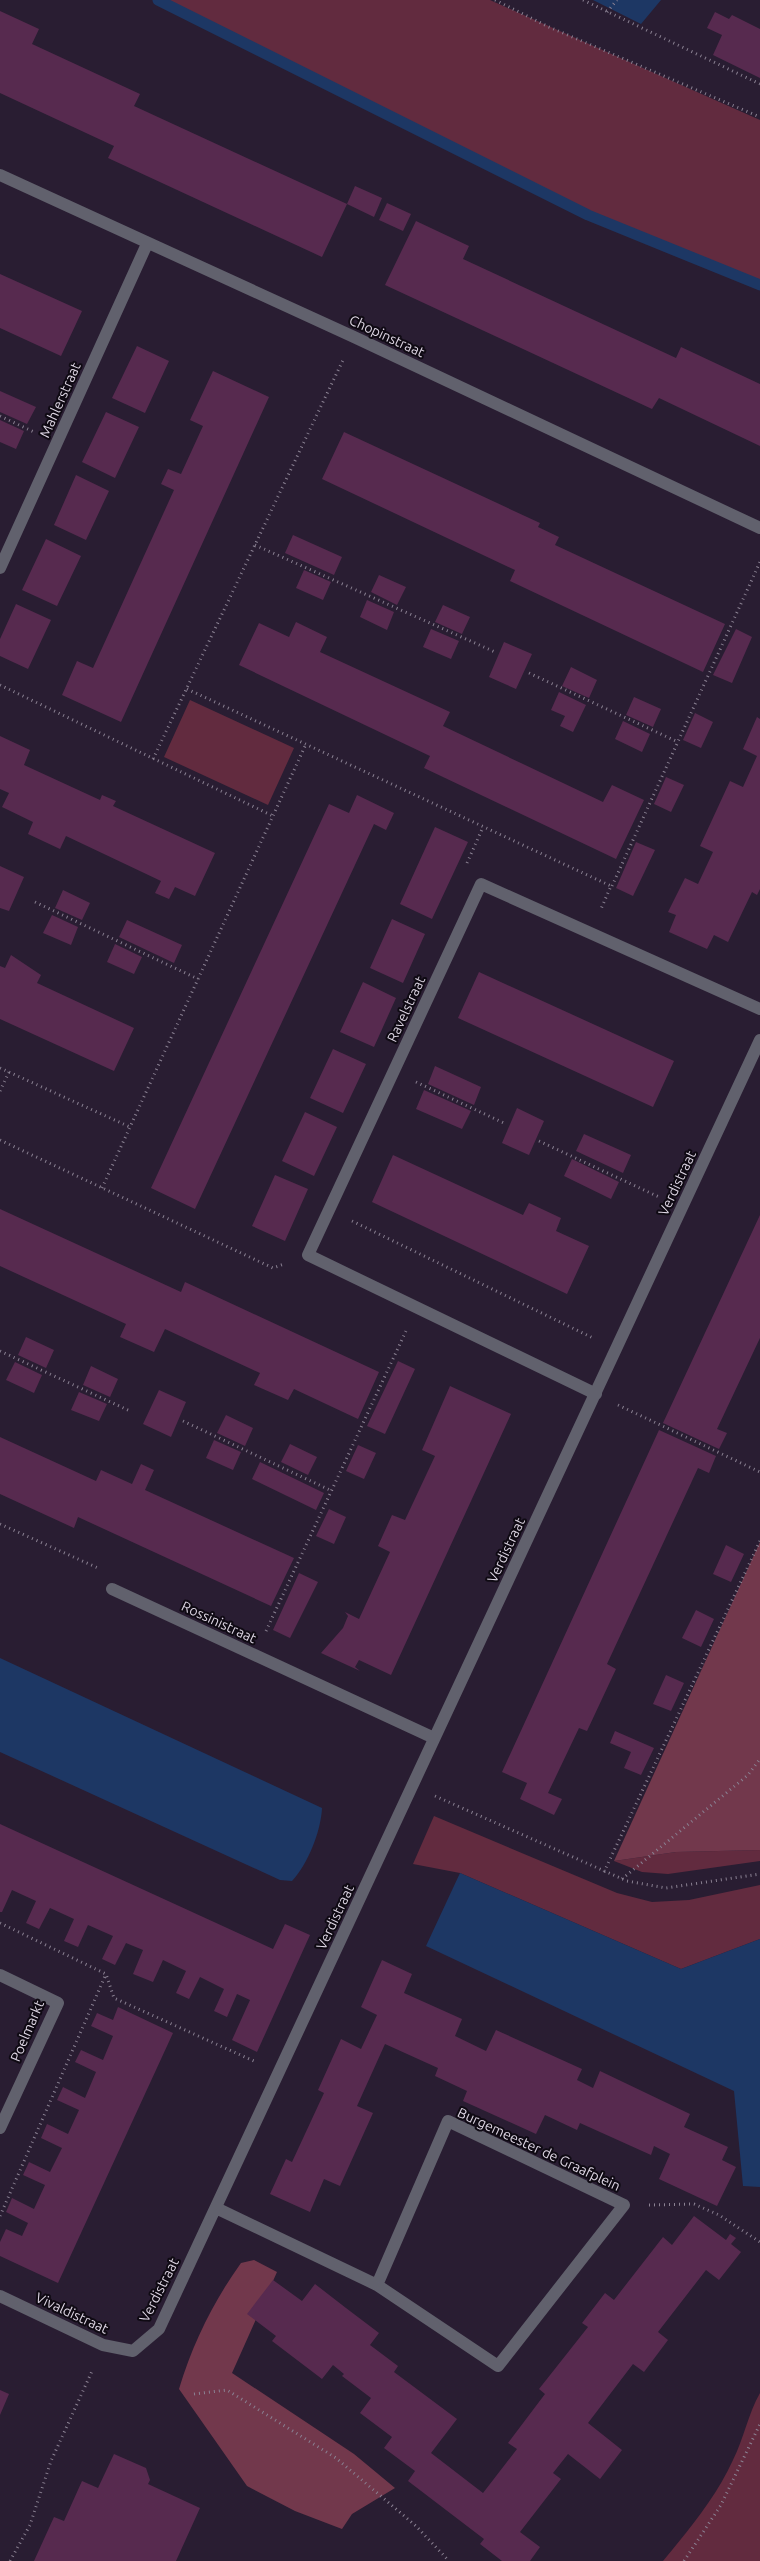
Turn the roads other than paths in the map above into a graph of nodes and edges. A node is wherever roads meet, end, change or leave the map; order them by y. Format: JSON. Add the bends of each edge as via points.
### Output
{"nodes":[{"id":1,"x":0,"y":175,"type":"edge"},
{"id":2,"x":147,"y":244,"type":"junction"},
{"id":3,"x":760,"y":528,"type":"edge"},
{"id":4,"x":0,"y":568,"type":"edge"},
{"id":5,"x":760,"y":1009,"type":"edge"},
{"id":6,"x":759,"y":1047,"type":"edge"},
{"id":7,"x":596,"y":1394,"type":"junction"},
{"id":8,"x":112,"y":1589,"type":"road end"},
{"id":9,"x":434,"y":1738,"type":"junction"},
{"id":10,"x":0,"y":1975,"type":"edge"},
{"id":11,"x":0,"y":2128,"type":"edge"},
{"id":12,"x":216,"y":2208,"type":"junction"},
{"id":13,"x":377,"y":2285,"type":"junction"},
{"id":14,"x":0,"y":2296,"type":"edge"},
{"id":15,"x":133,"y":2351,"type":"joint"}],
"edges":[{"from":1,"to":2,"type":"street","name":"Chopinstraat"},
{"from":2,"to":3,"type":"street","name":"Chopinstraat","via":[[354,337]]},
{"from":2,"to":4,"type":"street","name":"Mahlerstraat"},
{"from":5,"to":7,"type":"street","name":"Ravelstraat","via":[[481,884],[308,1255]]},
{"from":6,"to":7,"type":"street","name":"Verdistraat"},
{"from":7,"to":9,"type":"street","name":"Verdistraat"},
{"from":8,"to":9,"type":"street","name":"Rossinistraat"},
{"from":9,"to":12,"type":"street","name":"Verdistraat"},
{"from":10,"to":11,"type":"street","name":"Poelmarkt","via":[[58,2003]]},
{"from":12,"to":13,"type":"street","name":"Burgemeester de Graafplein"},
{"from":12,"to":15,"type":"street","name":"Verdistraat","via":[[159,2329]]},
{"from":13,"to":13,"type":"street","name":"Burgemeester de Graafplein","via":[[498,2366],[624,2205],[448,2121]]},
{"from":14,"to":15,"type":"street","name":"Vivaldistraat","via":[[103,2345]]}]}
